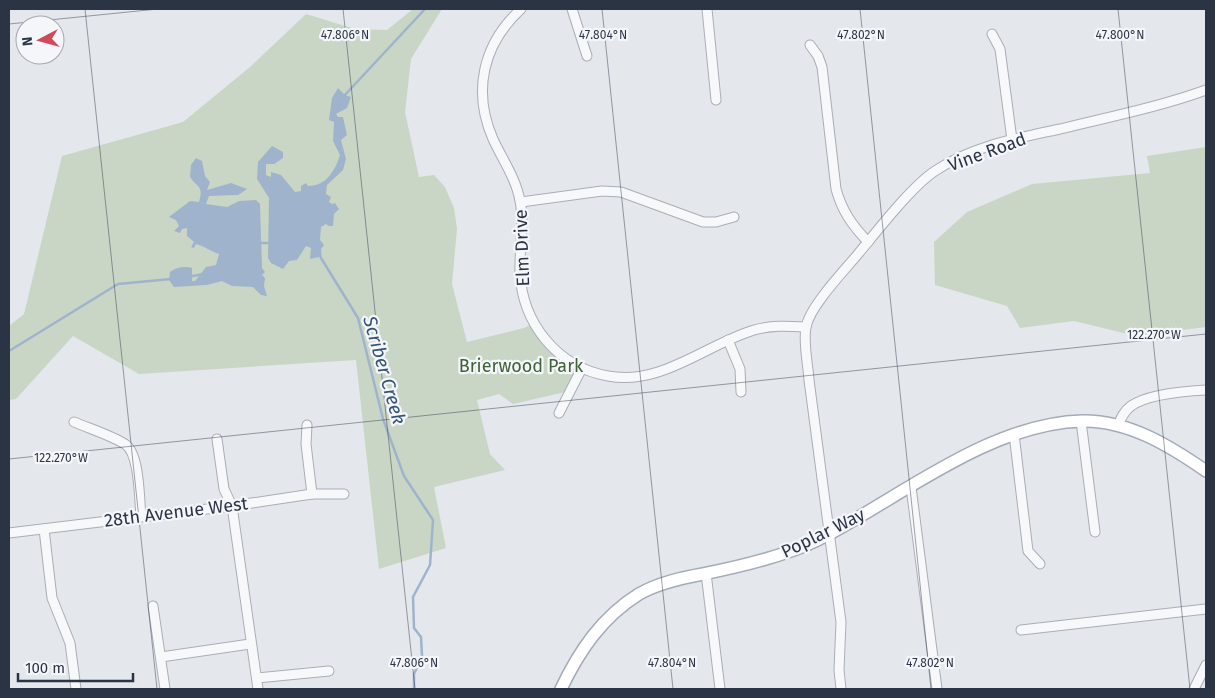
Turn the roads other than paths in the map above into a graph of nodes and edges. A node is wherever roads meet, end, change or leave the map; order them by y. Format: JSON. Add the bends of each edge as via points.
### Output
{"nodes":[{"id":1,"x":521,"y":9,"type":"edge"},
{"id":2,"x":572,"y":9,"type":"edge"},
{"id":3,"x":707,"y":9,"type":"edge"},
{"id":4,"x":992,"y":34,"type":"dead end"},
{"id":5,"x":810,"y":46,"type":"dead end"},
{"id":6,"x":587,"y":56,"type":"dead end"},
{"id":7,"x":1206,"y":90,"type":"edge"},
{"id":8,"x":716,"y":100,"type":"dead end"},
{"id":9,"x":1012,"y":140,"type":"junction"},
{"id":10,"x":521,"y":202,"type":"junction"},
{"id":11,"x":734,"y":217,"type":"dead end"},
{"id":12,"x":868,"y":242,"type":"junction"},
{"id":13,"x":806,"y":327,"type":"junction"},
{"id":14,"x":728,"y":340,"type":"junction"},
{"id":15,"x":582,"y":368,"type":"junction"},
{"id":16,"x":1206,"y":390,"type":"edge"},
{"id":17,"x":741,"y":392,"type":"dead end"},
{"id":18,"x":559,"y":413,"type":"dead end"},
{"id":19,"x":1081,"y":421,"type":"junction"},
{"id":20,"x":74,"y":422,"type":"dead end"},
{"id":21,"x":307,"y":425,"type":"dead end"},
{"id":22,"x":1118,"y":425,"type":"junction"},
{"id":23,"x":1014,"y":434,"type":"junction"},
{"id":24,"x":217,"y":439,"type":"dead end"},
{"id":25,"x":1206,"y":471,"type":"edge"},
{"id":26,"x":911,"y":487,"type":"junction"},
{"id":27,"x":312,"y":494,"type":"junction"},
{"id":28,"x":344,"y":494,"type":"dead end"},
{"id":29,"x":232,"y":506,"type":"junction"},
{"id":30,"x":141,"y":516,"type":"junction"},
{"id":31,"x":44,"y":529,"type":"junction"},
{"id":32,"x":9,"y":532,"type":"edge"},
{"id":33,"x":1094,"y":532,"type":"dead end"},
{"id":34,"x":830,"y":534,"type":"junction"},
{"id":35,"x":1040,"y":564,"type":"dead end"},
{"id":36,"x":706,"y":573,"type":"junction"},
{"id":37,"x":153,"y":606,"type":"dead end"},
{"id":38,"x":1206,"y":609,"type":"edge"},
{"id":39,"x":1021,"y":630,"type":"dead end"},
{"id":40,"x":250,"y":644,"type":"junction"},
{"id":41,"x":160,"y":657,"type":"junction"},
{"id":42,"x":1206,"y":665,"type":"edge"},
{"id":43,"x":328,"y":671,"type":"dead end"},
{"id":44,"x":257,"y":678,"type":"junction"},
{"id":45,"x":76,"y":689,"type":"edge"},
{"id":46,"x":164,"y":689,"type":"edge"},
{"id":47,"x":258,"y":689,"type":"edge"},
{"id":48,"x":561,"y":689,"type":"edge"},
{"id":49,"x":720,"y":689,"type":"edge"},
{"id":50,"x":841,"y":689,"type":"edge"},
{"id":51,"x":937,"y":689,"type":"edge"},
{"id":52,"x":1194,"y":689,"type":"edge"}],
"edges":[{"from":1,"to":10,"type":"street","name":"Elm Drive","via":[[494,41],[484,68],[482,98],[488,126],[513,177]]},
{"from":2,"to":6,"type":"street"},
{"from":3,"to":8,"type":"street"},
{"from":4,"to":9,"type":"street","via":[[1000,49]]},
{"from":5,"to":12,"type":"street","via":[[822,67],[841,207]]},
{"from":7,"to":9,"type":"street","name":"Vine Road","via":[[1133,112]]},
{"from":9,"to":12,"type":"street","name":"Vine Road","via":[[958,158],[935,171]]},
{"from":10,"to":11,"type":"street","via":[[602,191],[621,192],[703,222]]},
{"from":10,"to":15,"type":"street","name":"Elm Drive","via":[[520,277],[528,310],[546,342]]},
{"from":12,"to":13,"type":"street","name":"Vine Road","via":[[818,303]]},
{"from":13,"to":14,"type":"street","name":"Elm Drive","via":[[766,327]]},
{"from":13,"to":34,"type":"street","via":[[809,380]]},
{"from":14,"to":15,"type":"street","name":"Elm Drive","via":[[669,368],[637,377],[609,376]]},
{"from":14,"to":17,"type":"street","via":[[740,368]]},
{"from":15,"to":18,"type":"street"},
{"from":16,"to":22,"type":"street","via":[[1166,395],[1131,406]]},
{"from":19,"to":22,"type":"main road","name":"Poplar Way"},
{"from":19,"to":23,"type":"main road","name":"Poplar Way","via":[[1051,424]]},
{"from":19,"to":33,"type":"street"},
{"from":20,"to":30,"type":"street","via":[[127,445],[136,470]]},
{"from":21,"to":27,"type":"street"},
{"from":22,"to":25,"type":"main road","name":"Poplar Way","via":[[1172,447]]},
{"from":23,"to":26,"type":"main road","name":"Poplar Way","via":[[984,446]]},
{"from":23,"to":35,"type":"street","via":[[1028,551]]},
{"from":24,"to":29,"type":"street","via":[[224,489]]},
{"from":26,"to":34,"type":"main road","name":"Poplar Way"},
{"from":26,"to":51,"type":"street"},
{"from":27,"to":28,"type":"street","name":"28th Avenue West"},
{"from":27,"to":29,"type":"street","name":"28th Avenue West"},
{"from":29,"to":30,"type":"street","name":"28th Avenue West"},
{"from":29,"to":40,"type":"street"},
{"from":30,"to":31,"type":"street","name":"28th Avenue West"},
{"from":31,"to":32,"type":"street","name":"28th Avenue West"},
{"from":31,"to":45,"type":"street","via":[[52,598],[70,643]]},
{"from":34,"to":36,"type":"main road","name":"Poplar Way","via":[[772,558]]},
{"from":34,"to":50,"type":"street","via":[[841,622]]},
{"from":36,"to":48,"type":"main road","name":"Poplar Way","via":[[654,587],[619,608],[602,623],[575,659]]},
{"from":36,"to":49,"type":"street"},
{"from":37,"to":41,"type":"street"},
{"from":38,"to":39,"type":"street"},
{"from":40,"to":41,"type":"street"},
{"from":40,"to":44,"type":"street"},
{"from":41,"to":46,"type":"street"},
{"from":42,"to":52,"type":"street"},
{"from":43,"to":44,"type":"street"},
{"from":44,"to":47,"type":"street"}]}
